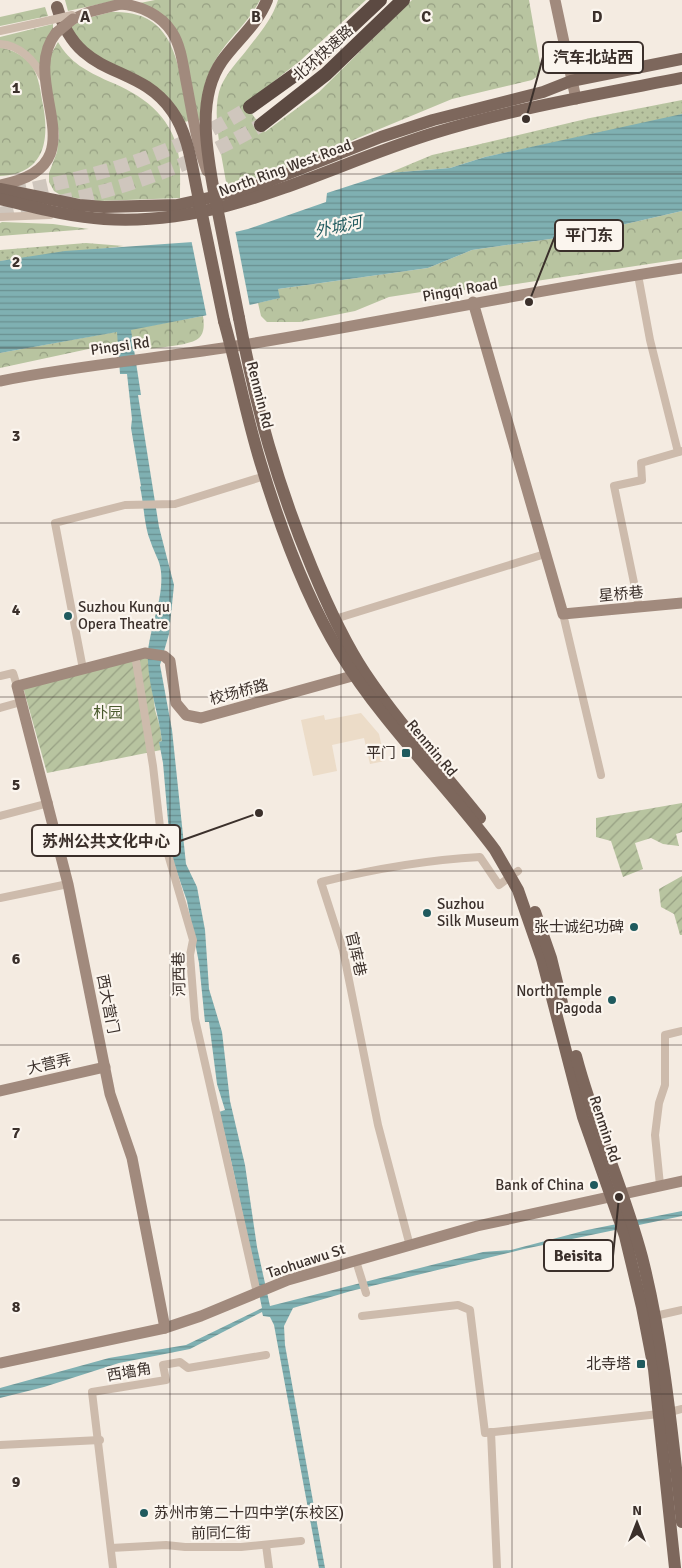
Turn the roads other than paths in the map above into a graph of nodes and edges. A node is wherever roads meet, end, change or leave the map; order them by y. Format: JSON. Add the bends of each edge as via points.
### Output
{"nodes":[{"id":1,"x":139,"y":0,"type":"edge"},
{"id":2,"x":267,"y":0,"type":"edge"},
{"id":3,"x":380,"y":0,"type":"edge"},
{"id":4,"x":403,"y":0,"type":"edge"},
{"id":5,"x":555,"y":0,"type":"edge"},
{"id":6,"x":120,"y":4,"type":"junction"},
{"id":7,"x":57,"y":6,"type":"dead end"},
{"id":8,"x":72,"y":17,"type":"junction"},
{"id":9,"x":0,"y":31,"type":"edge"},
{"id":10,"x":0,"y":44,"type":"edge"},
{"id":11,"x":682,"y":59,"type":"edge"},
{"id":12,"x":682,"y":78,"type":"edge"},
{"id":13,"x":571,"y":81,"type":"junction"},
{"id":14,"x":46,"y":84,"type":"junction"},
{"id":15,"x":576,"y":99,"type":"junction"},
{"id":16,"x":250,"y":107,"type":"tunnel mouth"},
{"id":17,"x":261,"y":124,"type":"tunnel mouth"},
{"id":18,"x":0,"y":185,"type":"edge"},
{"id":19,"x":0,"y":189,"type":"edge"},
{"id":20,"x":214,"y":189,"type":"junction"},
{"id":21,"x":0,"y":199,"type":"edge"},
{"id":22,"x":74,"y":215,"type":"junction"},
{"id":23,"x":0,"y":217,"type":"edge"},
{"id":24,"x":682,"y":268,"type":"edge"},
{"id":25,"x":638,"y":275,"type":"junction"},
{"id":26,"x":473,"y":302,"type":"junction"},
{"id":27,"x":238,"y":345,"type":"junction"},
{"id":28,"x":0,"y":381,"type":"edge"},
{"id":29,"x":680,"y":451,"type":"edge"},
{"id":30,"x":265,"y":476,"type":"junction"},
{"id":31,"x":546,"y":554,"type":"junction"},
{"id":32,"x":682,"y":603,"type":"edge"},
{"id":33,"x":639,"y":607,"type":"junction"},
{"id":34,"x":563,"y":614,"type":"junction"},
{"id":35,"x":335,"y":619,"type":"junction"},
{"id":36,"x":140,"y":654,"type":"junction"},
{"id":37,"x":83,"y":669,"type":"junction"},
{"id":38,"x":360,"y":674,"type":"junction"},
{"id":39,"x":0,"y":676,"type":"edge"},
{"id":40,"x":17,"y":686,"type":"junction"},
{"id":41,"x":21,"y":702,"type":"junction"},
{"id":42,"x":0,"y":708,"type":"edge"},
{"id":43,"x":601,"y":775,"type":"dead end"},
{"id":44,"x":49,"y":803,"type":"junction"},
{"id":45,"x":0,"y":816,"type":"edge"},
{"id":46,"x":515,"y":874,"type":"junction"},
{"id":47,"x":68,"y":884,"type":"junction"},
{"id":48,"x":0,"y":898,"type":"edge"},
{"id":49,"x":682,"y":1031,"type":"edge"},
{"id":50,"x":105,"y":1067,"type":"junction"},
{"id":51,"x":0,"y":1091,"type":"edge"},
{"id":52,"x":682,"y":1181,"type":"edge"},
{"id":53,"x":660,"y":1185,"type":"junction"},
{"id":54,"x":617,"y":1194,"type":"junction"},
{"id":55,"x":630,"y":1235,"type":"junction"},
{"id":56,"x":410,"y":1246,"type":"junction"},
{"id":57,"x":356,"y":1260,"type":"junction"},
{"id":58,"x":261,"y":1291,"type":"junction"},
{"id":59,"x":366,"y":1293,"type":"dead end"},
{"id":60,"x":682,"y":1310,"type":"edge"},
{"id":61,"x":362,"y":1316,"type":"dead end"},
{"id":62,"x":655,"y":1316,"type":"junction"},
{"id":63,"x":164,"y":1328,"type":"junction"},
{"id":64,"x":266,"y":1355,"type":"dead end"},
{"id":65,"x":0,"y":1364,"type":"edge"},
{"id":66,"x":670,"y":1412,"type":"edge"},
{"id":67,"x":491,"y":1432,"type":"junction"},
{"id":68,"x":100,"y":1440,"type":"junction"},
{"id":69,"x":0,"y":1445,"type":"edge"},
{"id":70,"x":682,"y":1522,"type":"edge"},
{"id":71,"x":301,"y":1541,"type":"dead end"},
{"id":72,"x":266,"y":1545,"type":"junction"},
{"id":73,"x":111,"y":1548,"type":"junction"},
{"id":74,"x":113,"y":1568,"type":"edge"},
{"id":75,"x":268,"y":1568,"type":"edge"},
{"id":76,"x":497,"y":1568,"type":"edge"},
{"id":77,"x":676,"y":1568,"type":"edge"}],
"edges":[{"from":1,"to":6,"type":"street"},
{"from":2,"to":20,"type":"main road","name":"Renmin Rd","via":[[256,21],[221,62],[210,86],[206,128]]},
{"from":3,"to":16,"type":"highway","name":"北环快速路","via":[[316,59]]},
{"from":4,"to":17,"type":"highway","name":"北环快速路","via":[[326,74]]},
{"from":5,"to":13,"type":"street"},
{"from":6,"to":8,"type":"street"},
{"from":6,"to":20,"type":"street","via":[[154,14],[164,21],[175,37],[200,152]]},
{"from":7,"to":27,"type":"main road","name":"Renmin Rd","bridge":true,"via":[[66,30],[81,51],[104,67],[145,85],[173,112],[186,142],[224,321]]},
{"from":8,"to":9,"type":"street","bridge":true},
{"from":8,"to":14,"type":"street","bridge":true,"via":[[49,44],[44,58]]},
{"from":10,"to":14,"type":"street","via":[[23,52],[39,69]]},
{"from":11,"to":13,"type":"main road","name":"North Ring West Road"},
{"from":12,"to":15,"type":"main road","name":"North Ring West Road"},
{"from":13,"to":15,"type":"street"},
{"from":13,"to":19,"type":"main road","name":"North Ring West Road","via":[[543,92],[408,128],[249,189],[177,205],[104,208]]},
{"from":14,"to":18,"type":"street","via":[[53,136],[45,163],[27,178]]},
{"from":15,"to":22,"type":"main road","name":"North Ring West Road","via":[[437,132],[251,201],[208,212],[150,219]]},
{"from":20,"to":27,"type":"main road","name":"Renmin Rd","bridge":true,"via":[[239,318]]},
{"from":21,"to":22,"type":"main road","name":"North Ring West Road"},
{"from":22,"to":23,"type":"street"},
{"from":24,"to":25,"type":"street","name":"Pingqi Road"},
{"from":25,"to":26,"type":"street","name":"Pingqi Road"},
{"from":25,"to":29,"type":"street","via":[[650,340]]},
{"from":26,"to":27,"type":"street","name":"Pingqi Road"},
{"from":26,"to":31,"type":"street"},
{"from":27,"to":28,"type":"street","name":"Pingsi Rd"},
{"from":27,"to":30,"type":"main road","name":"Renmin Rd"},
{"from":27,"to":35,"type":"main road","name":"Renmin Rd","via":[[275,472]]},
{"from":29,"to":33,"type":"street","via":[[641,463],[642,480],[614,486]]},
{"from":30,"to":37,"type":"street","via":[[175,504],[125,505],[54,523]]},
{"from":30,"to":38,"type":"main road","name":"Renmin Rd","via":[[307,586],[339,652]]},
{"from":31,"to":34,"type":"street"},
{"from":31,"to":35,"type":"street"},
{"from":32,"to":33,"type":"street","name":"星桥巷"},
{"from":33,"to":34,"type":"street","name":"星桥巷"},
{"from":34,"to":43,"type":"street"},
{"from":35,"to":38,"type":"main road","name":"Renmin Rd"},
{"from":36,"to":37,"type":"street","name":"校场桥路"},
{"from":36,"to":38,"type":"street","name":"校场桥路","via":[[164,656],[170,661],[176,703],[186,715],[201,718]]},
{"from":36,"to":58,"type":"street","name":"河西巷","via":[[160,828],[193,940],[190,954],[195,1019]]},
{"from":37,"to":40,"type":"street","name":"校场桥路"},
{"from":38,"to":46,"type":"main road","name":"Renmin Rd","via":[[389,722]]},
{"from":39,"to":40,"type":"street","via":[[13,673]]},
{"from":40,"to":41,"type":"street","name":"西大营门"},
{"from":41,"to":42,"type":"street"},
{"from":41,"to":44,"type":"street","name":"西大营门"},
{"from":44,"to":45,"type":"street"},
{"from":44,"to":47,"type":"street","name":"西大营门"},
{"from":46,"to":54,"type":"main road","name":"Renmin Rd","via":[[542,959],[583,1117]]},
{"from":46,"to":56,"type":"street","name":"官库巷","via":[[499,885],[480,857],[382,867],[321,882],[343,950],[376,1116]]},
{"from":47,"to":48,"type":"street"},
{"from":47,"to":50,"type":"street","name":"西大营门"},
{"from":49,"to":53,"type":"street","via":[[666,1035],[666,1085],[658,1103],[655,1135]]},
{"from":50,"to":51,"type":"street","name":"大营弄"},
{"from":50,"to":63,"type":"street","name":"西大营门","via":[[110,1094],[132,1158]]},
{"from":52,"to":53,"type":"street","name":"Taohuawu St"},
{"from":53,"to":54,"type":"street","name":"Taohuawu St"},
{"from":54,"to":55,"type":"main road","name":"Renmin Rd"},
{"from":54,"to":56,"type":"street","name":"Taohuawu St","via":[[477,1226]]},
{"from":55,"to":62,"type":"main road","name":"Renmin Rd"},
{"from":55,"to":66,"type":"main road","name":"Renmin Rd","via":[[648,1330]]},
{"from":56,"to":57,"type":"street","name":"Taohuawu St"},
{"from":57,"to":58,"type":"street","name":"Taohuawu St"},
{"from":57,"to":59,"type":"street"},
{"from":58,"to":63,"type":"street","name":"Taohuawu St"},
{"from":60,"to":62,"type":"street"},
{"from":61,"to":67,"type":"street","via":[[458,1306],[470,1310],[485,1433]]},
{"from":62,"to":66,"type":"main road","name":"Renmin Rd"},
{"from":63,"to":65,"type":"street","name":"Taohuawu St"},
{"from":64,"to":68,"type":"street","name":"西墙角","via":[[188,1368],[180,1362],[164,1365],[166,1380],[92,1392]]},
{"from":66,"to":67,"type":"street"},
{"from":66,"to":70,"type":"main road","name":"Renmin Rd"},
{"from":66,"to":77,"type":"main road","name":"Renmin Rd"},
{"from":67,"to":76,"type":"street"},
{"from":68,"to":69,"type":"street"},
{"from":68,"to":73,"type":"street","name":"西墙角"},
{"from":71,"to":72,"type":"street","name":"前同仁街"},
{"from":72,"to":73,"type":"street","name":"前同仁街"},
{"from":72,"to":75,"type":"street"},
{"from":73,"to":74,"type":"street","name":"西墙角"}]}
